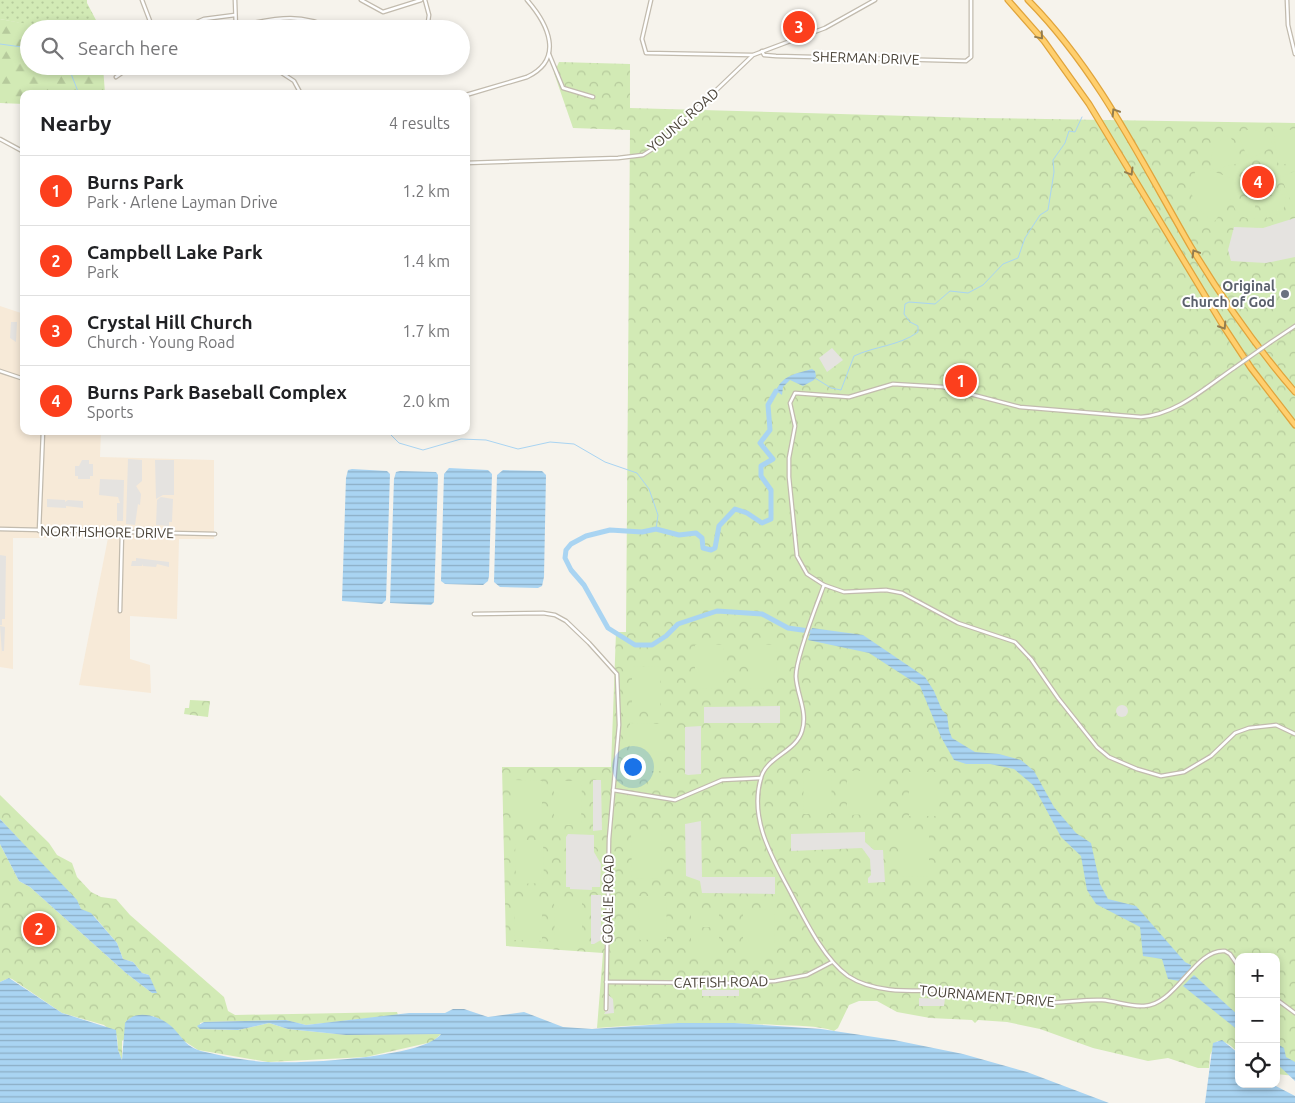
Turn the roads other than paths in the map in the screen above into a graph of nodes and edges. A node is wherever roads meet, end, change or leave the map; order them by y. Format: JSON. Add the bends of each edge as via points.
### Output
{"nodes":[{"id":1,"x":142,"y":0,"type":"edge"},
{"id":2,"x":236,"y":0,"type":"edge"},
{"id":3,"x":361,"y":0,"type":"edge"},
{"id":4,"x":421,"y":0,"type":"edge"},
{"id":5,"x":425,"y":0,"type":"edge"},
{"id":6,"x":527,"y":0,"type":"edge"},
{"id":7,"x":651,"y":0,"type":"edge"},
{"id":8,"x":876,"y":0,"type":"edge"},
{"id":9,"x":971,"y":0,"type":"edge"},
{"id":10,"x":1008,"y":0,"type":"edge"},
{"id":11,"x":1028,"y":0,"type":"edge"},
{"id":12,"x":1287,"y":0,"type":"edge"},
{"id":13,"x":235,"y":15,"type":"junction"},
{"id":14,"x":150,"y":20,"type":"edge"},
{"id":15,"x":202,"y":20,"type":"edge"},
{"id":16,"x":235,"y":20,"type":"edge"},
{"id":17,"x":269,"y":20,"type":"edge"},
{"id":18,"x":314,"y":20,"type":"edge"},
{"id":19,"x":428,"y":20,"type":"edge"},
{"id":20,"x":762,"y":52,"type":"junction"},
{"id":21,"x":549,"y":54,"type":"junction"},
{"id":22,"x":1295,"y":54,"type":"edge"},
{"id":23,"x":754,"y":55,"type":"junction"},
{"id":24,"x":119,"y":75,"type":"edge"},
{"id":25,"x":285,"y":75,"type":"edge"},
{"id":26,"x":116,"y":77,"type":"dead end"},
{"id":27,"x":299,"y":90,"type":"edge"},
{"id":28,"x":470,"y":94,"type":"edge"},
{"id":29,"x":593,"y":97,"type":"dead end"},
{"id":30,"x":0,"y":139,"type":"edge"},
{"id":31,"x":20,"y":150,"type":"edge"},
{"id":32,"x":470,"y":164,"type":"edge"},
{"id":33,"x":1295,"y":326,"type":"edge"},
{"id":34,"x":0,"y":370,"type":"edge"},
{"id":35,"x":20,"y":378,"type":"edge"},
{"id":36,"x":1295,"y":392,"type":"edge"},
{"id":37,"x":1295,"y":425,"type":"edge"},
{"id":38,"x":43,"y":435,"type":"edge"},
{"id":39,"x":0,"y":529,"type":"edge"},
{"id":40,"x":39,"y":530,"type":"junction"},
{"id":41,"x":122,"y":532,"type":"junction"},
{"id":42,"x":215,"y":534,"type":"dead end"},
{"id":43,"x":824,"y":585,"type":"junction"},
{"id":44,"x":120,"y":611,"type":"dead end"},
{"id":45,"x":474,"y":614,"type":"dead end"},
{"id":46,"x":1295,"y":734,"type":"edge"},
{"id":47,"x":761,"y":778,"type":"junction"},
{"id":48,"x":613,"y":790,"type":"junction"},
{"id":49,"x":1235,"y":961,"type":"edge"},
{"id":50,"x":832,"y":962,"type":"junction"},
{"id":51,"x":606,"y":982,"type":"junction"},
{"id":52,"x":1280,"y":1002,"type":"edge"},
{"id":53,"x":606,"y":1009,"type":"dead end"},
{"id":54,"x":1295,"y":1013,"type":"edge"}],
"edges":[{"from":1,"to":14,"type":"street"},
{"from":2,"to":13,"type":"street"},
{"from":3,"to":4,"type":"street","via":[[383,12]]},
{"from":5,"to":19,"type":"street"},
{"from":6,"to":21,"type":"street","via":[[545,25]]},
{"from":7,"to":23,"type":"street","via":[[642,39],[646,53]]},
{"from":8,"to":20,"type":"street","name":"YOUNG ROAD","via":[[825,28]]},
{"from":9,"to":20,"type":"street","name":"SHERMAN DRIVE","via":[[971,57],[966,60],[776,56]]},
{"from":10,"to":37,"type":"highway","one_way":true,"via":[[1069,74],[1224,327]]},
{"from":36,"to":11,"type":"highway","one_way":true,"via":[[1270,364],[1209,277],[1104,95],[1065,42]]},
{"from":12,"to":22,"type":"street","via":[[1288,25]]},
{"from":13,"to":15,"type":"street"},
{"from":13,"to":16,"type":"street"},
{"from":17,"to":18,"type":"street"},
{"from":20,"to":23,"type":"street","name":"YOUNG ROAD"},
{"from":21,"to":28,"type":"street","via":[[544,65],[533,74]]},
{"from":21,"to":29,"type":"street","via":[[562,88]]},
{"from":23,"to":32,"type":"street","name":"YOUNG ROAD","via":[[659,145],[643,155]]},
{"from":24,"to":26,"type":"street"},
{"from":25,"to":27,"type":"street","via":[[294,81]]},
{"from":30,"to":31,"type":"street"},
{"from":33,"to":43,"type":"street","bridge":true,"via":[[1174,408],[1141,417],[1020,407],[943,387],[893,384],[849,397],[795,393],[790,403],[795,426],[789,471],[797,553],[804,570]]},
{"from":34,"to":35,"type":"street"},
{"from":38,"to":40,"type":"street"},
{"from":39,"to":40,"type":"street","name":"NORTHSHORE DRIVE"},
{"from":40,"to":41,"type":"street","name":"NORTHSHORE DRIVE"},
{"from":41,"to":42,"type":"street","name":"NORTHSHORE DRIVE"},
{"from":41,"to":44,"type":"street"},
{"from":43,"to":46,"type":"street","via":[[848,592],[886,590],[902,593],[958,623],[1015,642],[1101,752],[1152,774],[1172,774],[1191,769],[1244,729],[1276,725]]},
{"from":43,"to":47,"type":"street","via":[[796,676],[804,711],[802,731]]},
{"from":45,"to":48,"type":"street","name":"GOALIE ROAD","via":[[543,612],[556,615],[613,667],[618,676],[619,702]]},
{"from":47,"to":48,"type":"street","via":[[722,780],[675,800]]},
{"from":47,"to":50,"type":"street","name":"TOURNAMENT DRIVE","via":[[760,824],[766,846]]},
{"from":48,"to":51,"type":"street","name":"GOALIE ROAD"},
{"from":49,"to":50,"type":"street","name":"TOURNAMENT DRIVE","via":[[1230,954],[1218,950],[1210,953],[1162,1000],[1151,1006],[1098,1000],[1041,1002],[979,992],[877,987],[856,981]]},
{"from":50,"to":51,"type":"street","name":"CATFISH ROAD","via":[[804,977],[767,982]]},
{"from":51,"to":53,"type":"street","name":"GOALIE ROAD"},
{"from":52,"to":54,"type":"street"}]}
